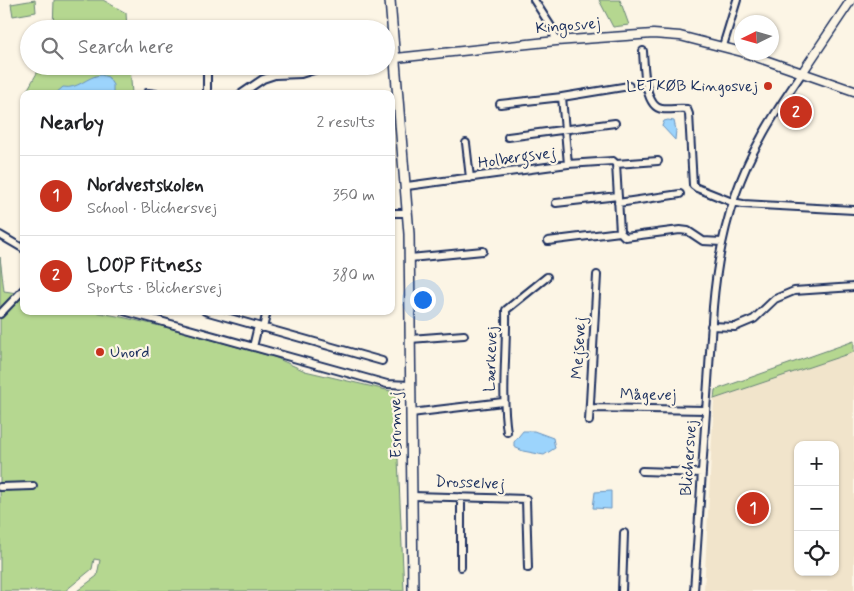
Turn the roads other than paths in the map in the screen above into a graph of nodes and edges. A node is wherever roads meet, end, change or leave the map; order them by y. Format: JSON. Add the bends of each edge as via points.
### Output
{"nodes":[{"id":1,"x":390,"y":0,"type":"edge"},
{"id":2,"x":534,"y":0,"type":"edge"},
{"id":3,"x":737,"y":0,"type":"edge"},
{"id":4,"x":851,"y":0,"type":"edge"},
{"id":5,"x":390,"y":20,"type":"edge"},
{"id":6,"x":556,"y":40,"type":"junction"},
{"id":7,"x":722,"y":46,"type":"junction"},
{"id":8,"x":734,"y":50,"type":"edge"},
{"id":9,"x":643,"y":51,"type":"dead end"},
{"id":10,"x":395,"y":58,"type":"edge"},
{"id":11,"x":765,"y":60,"type":"edge"},
{"id":12,"x":802,"y":73,"type":"junction"},
{"id":13,"x":207,"y":75,"type":"edge"},
{"id":14,"x":275,"y":75,"type":"edge"},
{"id":15,"x":393,"y":75,"type":"edge"},
{"id":16,"x":629,"y":86,"type":"dead end"},
{"id":17,"x":207,"y":90,"type":"edge"},
{"id":18,"x":247,"y":90,"type":"edge"},
{"id":19,"x":395,"y":90,"type":"edge"},
{"id":20,"x":395,"y":90,"type":"edge"},
{"id":21,"x":854,"y":91,"type":"edge"},
{"id":22,"x":562,"y":96,"type":"junction"},
{"id":23,"x":500,"y":104,"type":"dead end"},
{"id":24,"x":615,"y":124,"type":"dead end"},
{"id":25,"x":565,"y":130,"type":"junction"},
{"id":26,"x":508,"y":137,"type":"dead end"},
{"id":27,"x":466,"y":143,"type":"dead end"},
{"id":28,"x":658,"y":161,"type":"dead end"},
{"id":29,"x":568,"y":164,"type":"junction"},
{"id":30,"x":616,"y":164,"type":"junction"},
{"id":31,"x":470,"y":178,"type":"junction"},
{"id":32,"x":407,"y":186,"type":"junction"},
{"id":33,"x":680,"y":194,"type":"dead end"},
{"id":34,"x":618,"y":199,"type":"junction"},
{"id":35,"x":732,"y":202,"type":"junction"},
{"id":36,"x":556,"y":203,"type":"dead end"},
{"id":37,"x":854,"y":210,"type":"edge"},
{"id":38,"x":395,"y":213,"type":"edge"},
{"id":39,"x":408,"y":213,"type":"junction"},
{"id":40,"x":620,"y":232,"type":"junction"},
{"id":41,"x":0,"y":236,"type":"edge"},
{"id":42,"x":548,"y":242,"type":"dead end"},
{"id":43,"x":722,"y":242,"type":"junction"},
{"id":44,"x":20,"y":247,"type":"edge"},
{"id":45,"x":483,"y":251,"type":"dead end"},
{"id":46,"x":410,"y":258,"type":"junction"},
{"id":47,"x":597,"y":275,"type":"dead end"},
{"id":48,"x":547,"y":277,"type":"dead end"},
{"id":49,"x":854,"y":287,"type":"edge"},
{"id":50,"x":20,"y":293,"type":"edge"},
{"id":51,"x":0,"y":314,"type":"edge"},
{"id":52,"x":138,"y":315,"type":"edge"},
{"id":53,"x":219,"y":315,"type":"edge"},
{"id":54,"x":266,"y":315,"type":"edge"},
{"id":55,"x":711,"y":326,"type":"junction"},
{"id":56,"x":261,"y":327,"type":"junction"},
{"id":57,"x":464,"y":335,"type":"dead end"},
{"id":58,"x":410,"y":339,"type":"junction"},
{"id":59,"x":252,"y":348,"type":"junction"},
{"id":60,"x":382,"y":361,"type":"dead end"},
{"id":61,"x":411,"y":385,"type":"junction"},
{"id":62,"x":502,"y":402,"type":"junction"},
{"id":63,"x":590,"y":408,"type":"junction"},
{"id":64,"x":706,"y":410,"type":"junction"},
{"id":65,"x":411,"y":413,"type":"junction"},
{"id":66,"x":589,"y":421,"type":"dead end"},
{"id":67,"x":507,"y":432,"type":"dead end"},
{"id":68,"x":642,"y":471,"type":"dead end"},
{"id":69,"x":702,"y":473,"type":"junction"},
{"id":70,"x":33,"y":486,"type":"dead end"},
{"id":71,"x":0,"y":487,"type":"edge"},
{"id":72,"x":412,"y":496,"type":"junction"},
{"id":73,"x":462,"y":497,"type":"junction"},
{"id":74,"x":624,"y":533,"type":"dead end"},
{"id":75,"x":461,"y":567,"type":"dead end"},
{"id":76,"x":528,"y":568,"type":"dead end"},
{"id":77,"x":413,"y":591,"type":"edge"},
{"id":78,"x":622,"y":591,"type":"edge"},
{"id":79,"x":694,"y":591,"type":"edge"}],
"edges":[{"from":1,"to":5,"type":"main road","name":"Esrumvej"},
{"from":2,"to":6,"type":"street"},
{"from":3,"to":7,"type":"street"},
{"from":4,"to":12,"type":"street","name":"Blichersvej"},
{"from":6,"to":7,"type":"street","name":"Kingosvej","via":[[653,34],[680,36]]},
{"from":6,"to":10,"type":"street","name":"Kingosvej"},
{"from":7,"to":8,"type":"street","name":"Kingosvej"},
{"from":9,"to":35,"type":"street","via":[[645,82],[654,105],[661,109],[687,109],[689,114],[693,185]]},
{"from":11,"to":12,"type":"street","name":"Kingosvej"},
{"from":12,"to":21,"type":"street","name":"Kingosvej"},
{"from":12,"to":35,"type":"street","name":"Blichersvej","via":[[760,138]]},
{"from":13,"to":17,"type":"street"},
{"from":14,"to":18,"type":"street"},
{"from":15,"to":19,"type":"main road","name":"Esrumvej"},
{"from":16,"to":22,"type":"street"},
{"from":20,"to":32,"type":"main road","name":"Esrumvej"},
{"from":22,"to":23,"type":"street"},
{"from":22,"to":25,"type":"street","name":"Holbergsvej"},
{"from":24,"to":25,"type":"street","name":"Holbergsvej"},
{"from":25,"to":26,"type":"street","name":"Holbergsvej"},
{"from":25,"to":29,"type":"street","name":"Holbergsvej"},
{"from":27,"to":31,"type":"street","name":"Holbergsvej"},
{"from":28,"to":30,"type":"street","name":"Holbergsvej"},
{"from":29,"to":30,"type":"street","name":"Holbergsvej","via":[[613,161]]},
{"from":29,"to":31,"type":"street","name":"Holbergsvej"},
{"from":30,"to":34,"type":"street"},
{"from":31,"to":32,"type":"street","name":"Holbergsvej"},
{"from":32,"to":39,"type":"main road","name":"Esrumvej"},
{"from":33,"to":34,"type":"street"},
{"from":34,"to":36,"type":"street"},
{"from":34,"to":40,"type":"street"},
{"from":35,"to":37,"type":"street"},
{"from":35,"to":43,"type":"street","name":"Blichersvej"},
{"from":38,"to":39,"type":"street"},
{"from":39,"to":46,"type":"main road","name":"Esrumvej"},
{"from":40,"to":42,"type":"street"},
{"from":40,"to":43,"type":"street","via":[[625,237],[680,230],[688,231],[703,241]]},
{"from":41,"to":44,"type":"street"},
{"from":43,"to":55,"type":"street","name":"Blichersvej"},
{"from":45,"to":46,"type":"street"},
{"from":46,"to":58,"type":"main road","name":"Esrumvej"},
{"from":47,"to":63,"type":"street","name":"Mejsevej"},
{"from":48,"to":62,"type":"street","name":"Lærkevej","via":[[506,310]]},
{"from":49,"to":55,"type":"street","via":[[791,292],[775,299],[754,319],[735,327]]},
{"from":50,"to":51,"type":"street"},
{"from":52,"to":59,"type":"street"},
{"from":53,"to":56,"type":"street"},
{"from":54,"to":56,"type":"street"},
{"from":55,"to":64,"type":"street","name":"Blichersvej"},
{"from":56,"to":59,"type":"street"},
{"from":56,"to":60,"type":"street"},
{"from":57,"to":58,"type":"street"},
{"from":58,"to":61,"type":"main road","name":"Esrumvej"},
{"from":59,"to":61,"type":"street","via":[[387,384]]},
{"from":61,"to":65,"type":"main road","name":"Esrumvej"},
{"from":62,"to":65,"type":"street","name":"Lærkevej"},
{"from":62,"to":67,"type":"street","name":"Lærkevej"},
{"from":63,"to":64,"type":"street","name":"Mågevej"},
{"from":63,"to":66,"type":"street","name":"Mejsevej"},
{"from":64,"to":69,"type":"street","name":"Blichersvej"},
{"from":65,"to":72,"type":"main road","name":"Esrumvej"},
{"from":68,"to":69,"type":"street"},
{"from":69,"to":79,"type":"street","name":"Blichersvej"},
{"from":70,"to":71,"type":"street"},
{"from":72,"to":73,"type":"street","name":"Drosselvej"},
{"from":72,"to":77,"type":"main road","name":"Esrumvej"},
{"from":73,"to":75,"type":"street"},
{"from":73,"to":76,"type":"street","name":"Drosselvej","via":[[526,499]]},
{"from":74,"to":78,"type":"street"}]}
